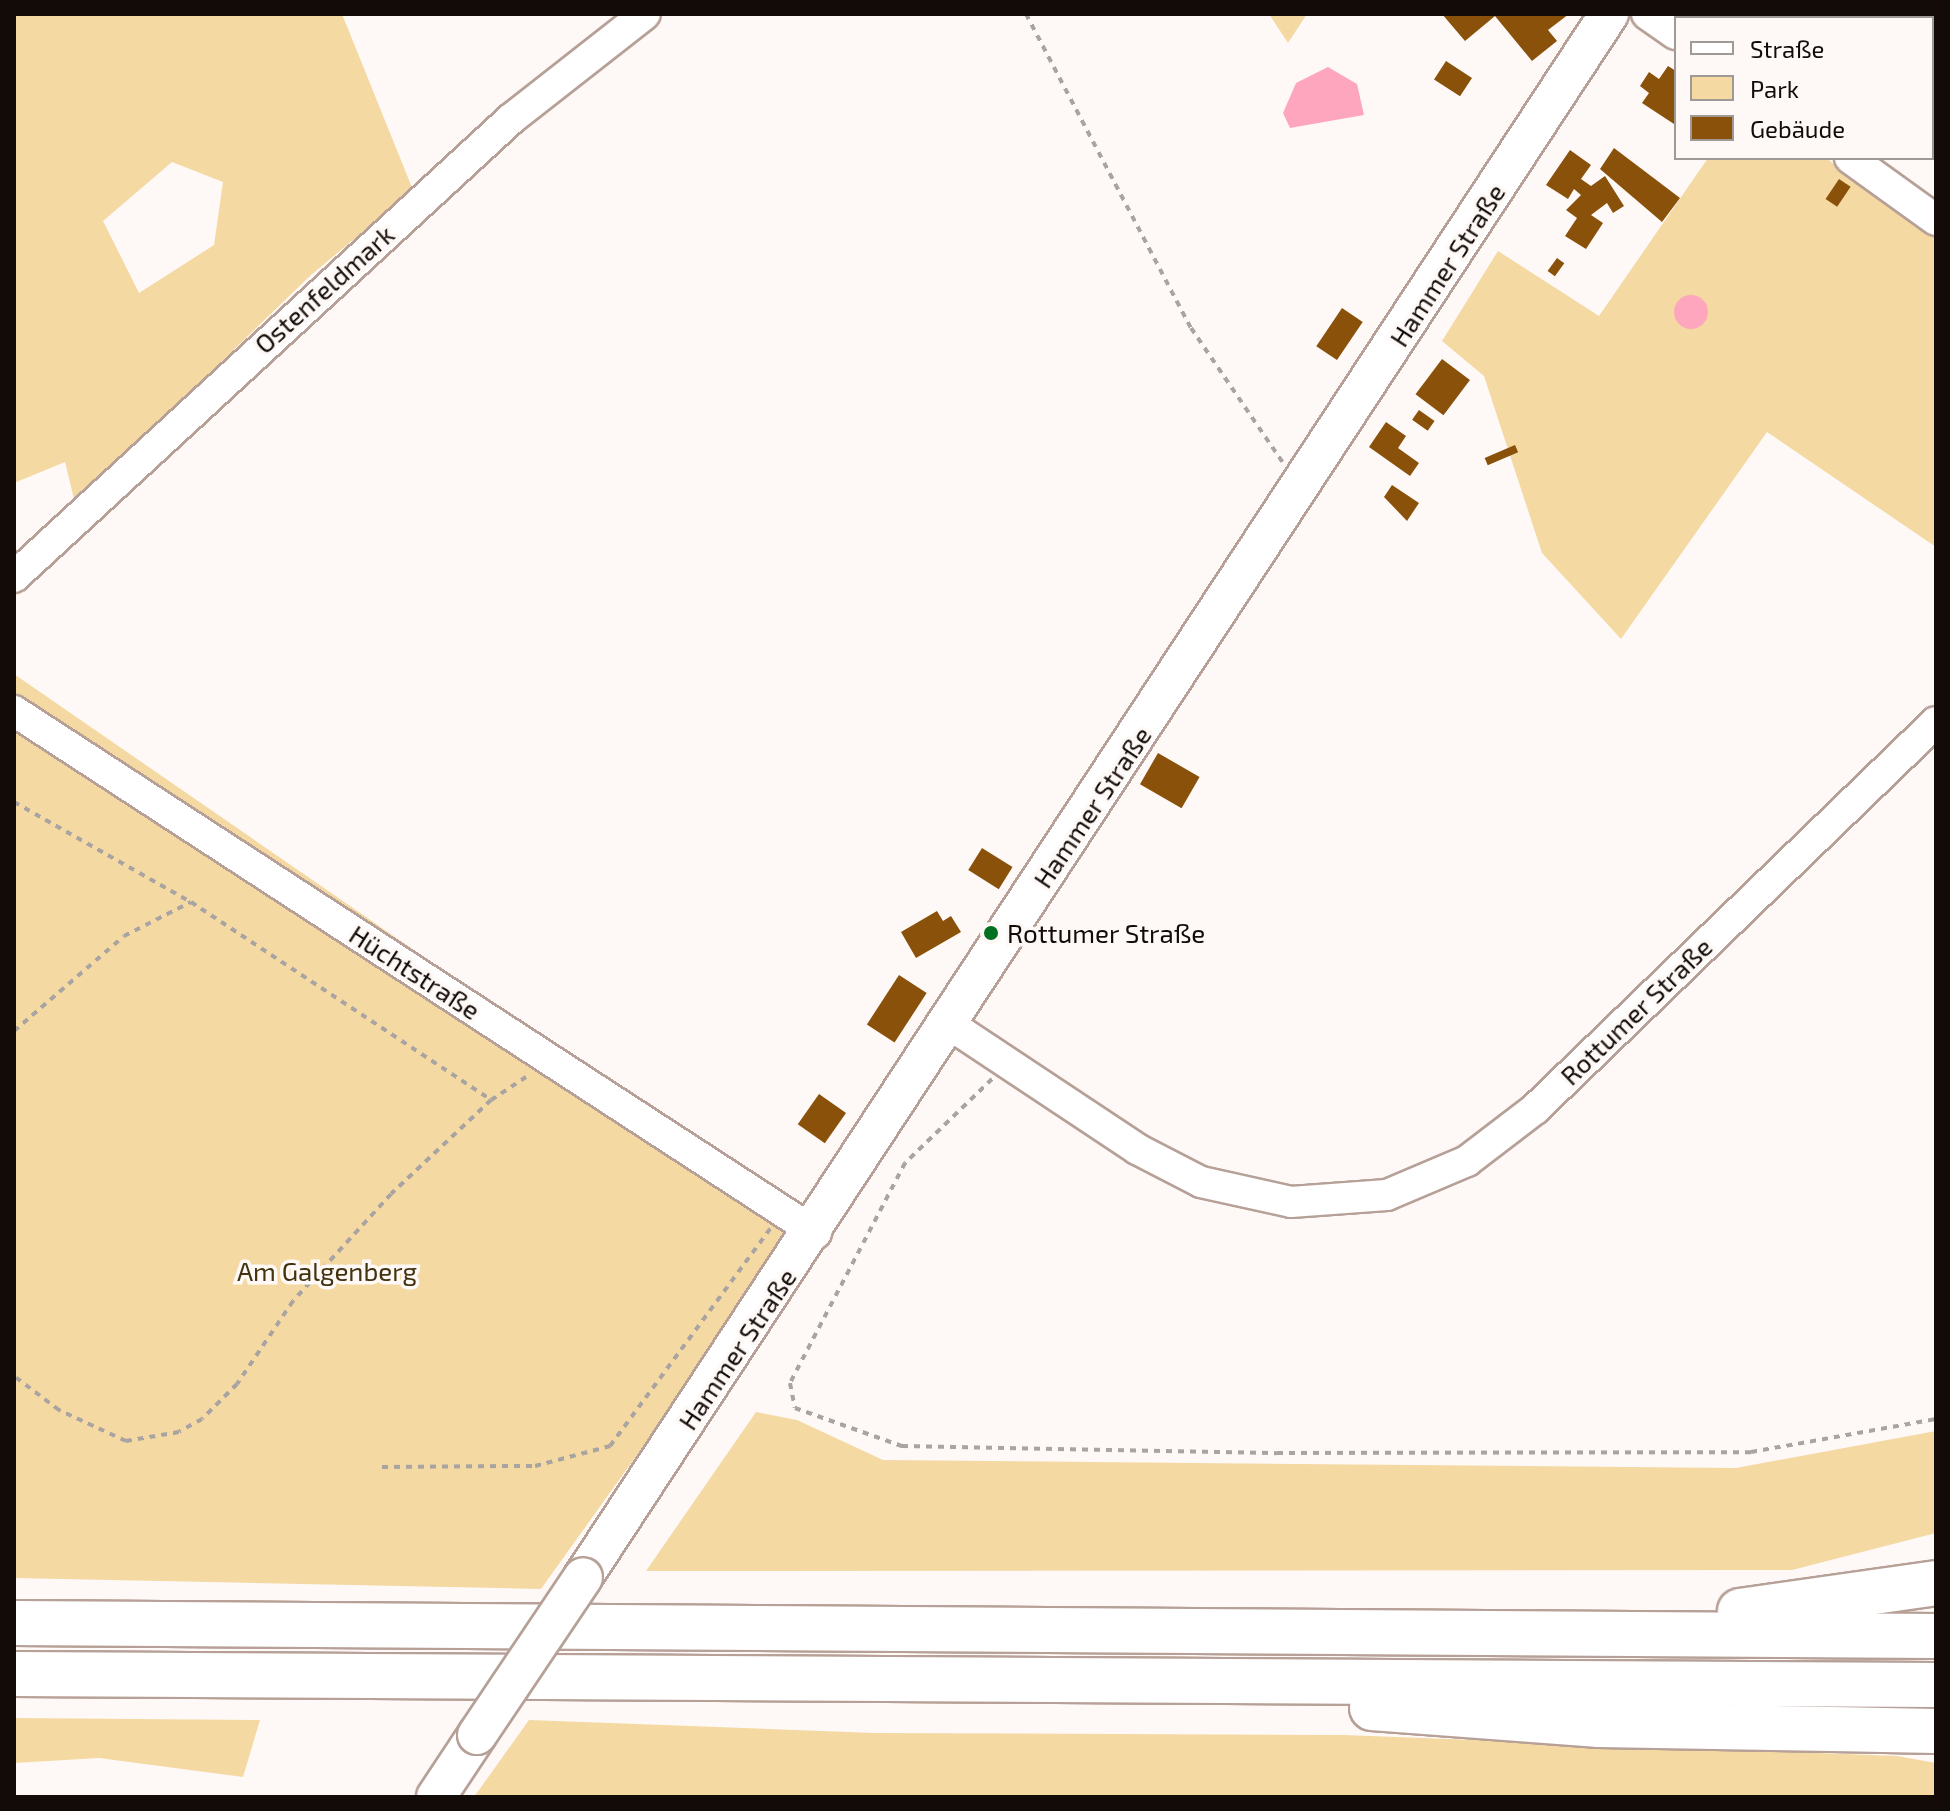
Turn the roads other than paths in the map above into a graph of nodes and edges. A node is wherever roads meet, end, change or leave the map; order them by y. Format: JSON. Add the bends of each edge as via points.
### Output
{"nodes":[{"id":1,"x":645,"y":14,"type":"edge"},
{"id":2,"x":1609,"y":14,"type":"edge"},
{"id":3,"x":1647,"y":14,"type":"edge"},
{"id":4,"x":1674,"y":33,"type":"edge"},
{"id":5,"x":1853,"y":160,"type":"edge"},
{"id":6,"x":1936,"y":220,"type":"edge"},
{"id":7,"x":14,"y":577,"type":"edge"},
{"id":8,"x":14,"y":711,"type":"edge"},
{"id":9,"x":1936,"y":722,"type":"edge"},
{"id":10,"x":949,"y":1024,"type":"junction"},
{"id":11,"x":816,"y":1233,"type":"junction"},
{"id":12,"x":1936,"y":1583,"type":"edge"},
{"id":13,"x":14,"y":1623,"type":"edge"},
{"id":14,"x":1529,"y":1633,"type":"junction"},
{"id":15,"x":1936,"y":1636,"type":"edge"},
{"id":16,"x":14,"y":1674,"type":"edge"},
{"id":17,"x":1200,"y":1681,"type":"junction"},
{"id":18,"x":1936,"y":1685,"type":"edge"},
{"id":19,"x":1829,"y":1728,"type":"junction"},
{"id":20,"x":1936,"y":1731,"type":"edge"},
{"id":21,"x":1936,"y":1749,"type":"edge"},
{"id":22,"x":436,"y":1797,"type":"edge"}],
"edges":[{"from":1,"to":7,"type":"street","name":"Ostenfeldmark","via":[[511,119]]},
{"from":2,"to":10,"type":"main road","name":"Hammer Straße"},
{"from":3,"to":4,"type":"street"},
{"from":5,"to":6,"type":"street"},
{"from":8,"to":11,"type":"street","name":"Hüchtstraße"},
{"from":9,"to":10,"type":"street","name":"Rottumer Straße","via":[[1535,1109],[1430,1180],[1341,1201],[1241,1196],[1137,1149]]},
{"from":10,"to":11,"type":"main road","name":"Hammer Straße"},
{"from":11,"to":22,"type":"main road","name":"Hammer Straße","bridge":true},
{"from":12,"to":14,"type":"highway"},
{"from":13,"to":14,"type":"highway"},
{"from":14,"to":15,"type":"highway"},
{"from":16,"to":17,"type":"highway"},
{"from":17,"to":18,"type":"highway"},
{"from":17,"to":19,"type":"highway","via":[[1345,1706],[1474,1716]]},
{"from":19,"to":20,"type":"highway"},
{"from":19,"to":21,"type":"highway"}]}
